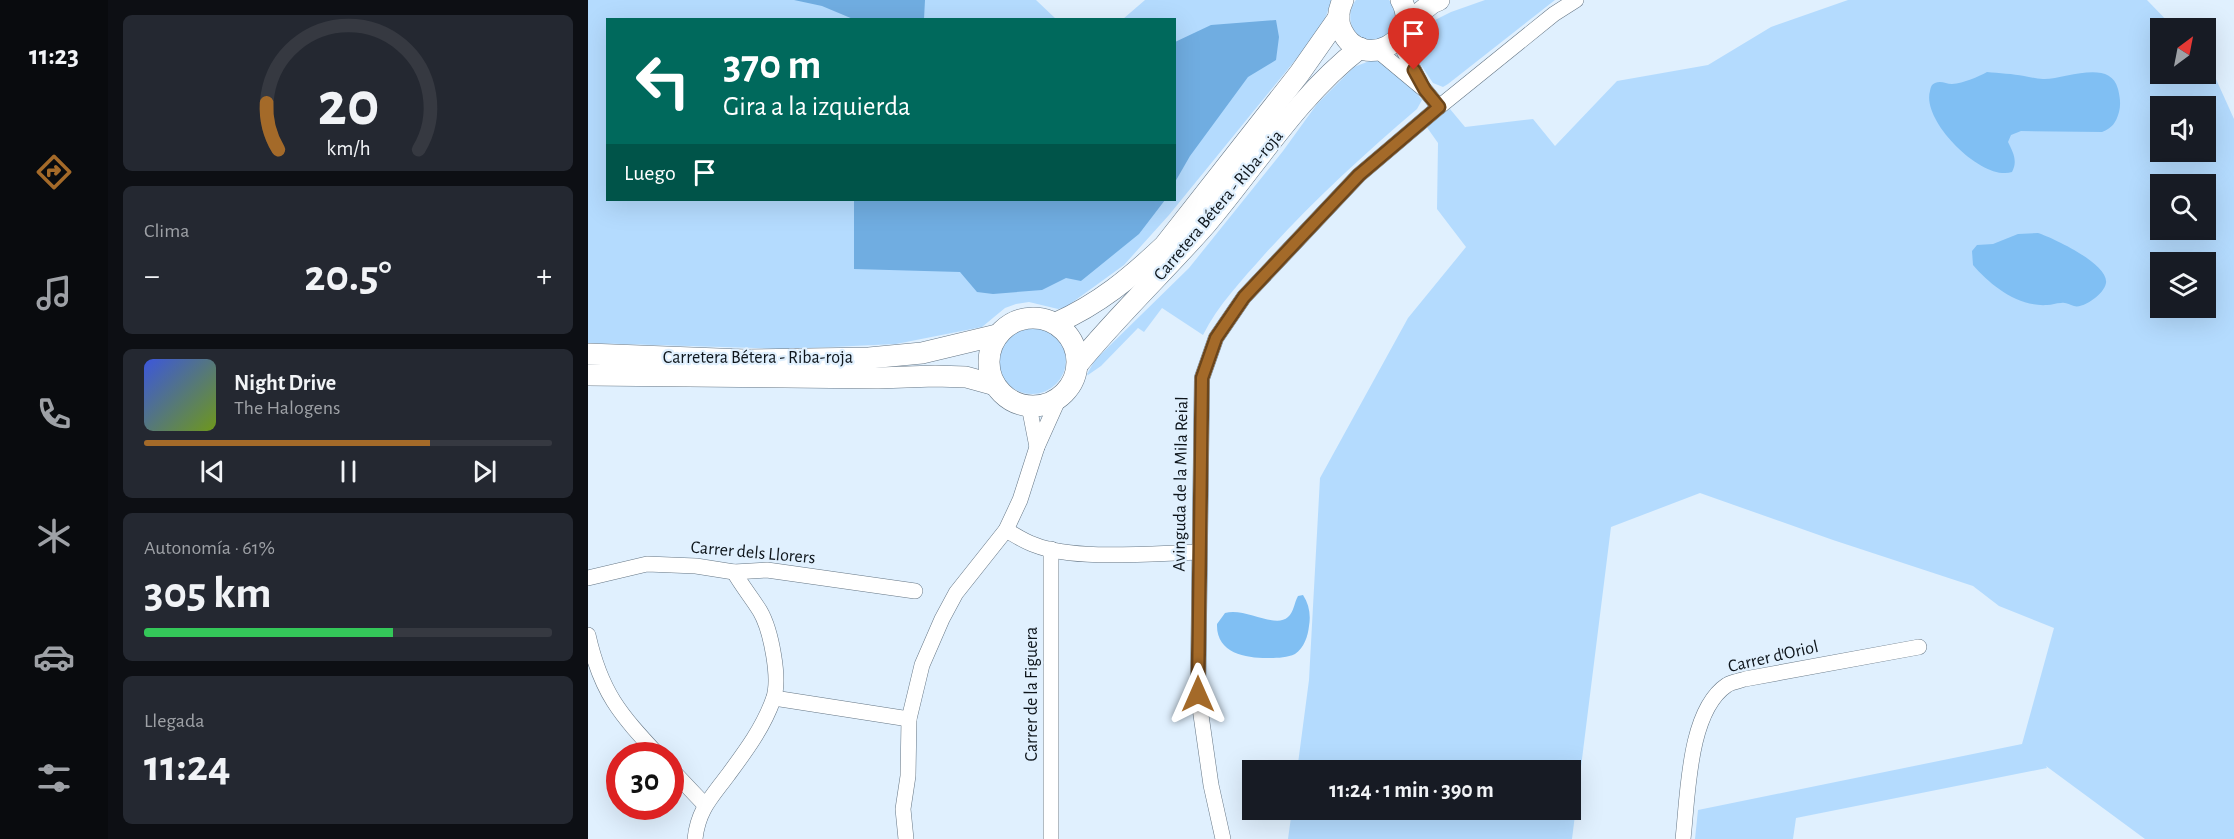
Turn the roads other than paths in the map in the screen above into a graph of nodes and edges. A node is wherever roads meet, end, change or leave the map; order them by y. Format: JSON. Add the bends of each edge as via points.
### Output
{"nodes":[{"id":1,"x":1401,"y":0,"type":"edge"},
{"id":2,"x":1439,"y":0,"type":"edge"},
{"id":3,"x":1576,"y":0,"type":"edge"},
{"id":4,"x":1341,"y":8,"type":"edge"},
{"id":5,"x":1403,"y":30,"type":"junction"},
{"id":6,"x":1368,"y":49,"type":"junction"},
{"id":7,"x":1425,"y":90,"type":"junction"},
{"id":8,"x":1439,"y":107,"type":"junction"},
{"id":9,"x":1056,"y":323,"type":"junction"},
{"id":10,"x":997,"y":335,"type":"junction"},
{"id":11,"x":588,"y":354,"type":"edge"},
{"id":12,"x":1078,"y":364,"type":"junction"},
{"id":13,"x":588,"y":375,"type":"edge"},
{"id":14,"x":995,"y":385,"type":"junction"},
{"id":15,"x":1059,"y":398,"type":"junction"},
{"id":16,"x":1029,"y":406,"type":"junction"},
{"id":17,"x":1038,"y":447,"type":"junction"},
{"id":18,"x":1006,"y":530,"type":"junction"},
{"id":19,"x":1051,"y":549,"type":"junction"},
{"id":20,"x":1199,"y":552,"type":"junction"},
{"id":21,"x":734,"y":572,"type":"junction"},
{"id":22,"x":588,"y":578,"type":"edge"},
{"id":23,"x":915,"y":591,"type":"dead end"},
{"id":24,"x":588,"y":635,"type":"edge"},
{"id":25,"x":1919,"y":647,"type":"dead end"},
{"id":26,"x":774,"y":698,"type":"junction"},
{"id":27,"x":909,"y":719,"type":"junction"},
{"id":28,"x":646,"y":742,"type":"edge"},
{"id":29,"x":684,"y":783,"type":"edge"},
{"id":30,"x":705,"y":805,"type":"junction"},
{"id":31,"x":695,"y":839,"type":"edge"},
{"id":32,"x":906,"y":839,"type":"edge"},
{"id":33,"x":1052,"y":839,"type":"edge"},
{"id":34,"x":1223,"y":839,"type":"edge"},
{"id":35,"x":1683,"y":839,"type":"edge"}],
"edges":[{"from":1,"to":5,"type":"main road","via":[[1406,14]]},
{"from":2,"to":5,"type":"main road"},
{"from":3,"to":8,"type":"street","name":"Avinguda de la Mila Reial"},
{"from":4,"to":6,"type":"main road","via":[[1344,36]]},
{"from":4,"to":9,"type":"main road","name":"Carretera Bétera - Riba-roja","via":[[1299,74],[1164,246],[1092,305]]},
{"from":5,"to":6,"type":"main road","name":"Carretera Bétera - Riba-roja","via":[[1395,42]]},
{"from":5,"to":7,"type":"street","via":[[1403,49]]},
{"from":6,"to":7,"type":"street"},
{"from":6,"to":12,"type":"main road","name":"Carretera Bétera - Riba-roja","via":[[1309,95],[1208,221]]},
{"from":7,"to":8,"type":"street"},
{"from":8,"to":20,"type":"street","name":"Avinguda de la Mila Reial","via":[[1359,175],[1244,297],[1216,338],[1202,378]]},
{"from":9,"to":10,"type":"main road","via":[[1040,317],[1024,318]]},
{"from":9,"to":12,"type":"main road","via":[[1068,334]]},
{"from":10,"to":11,"type":"main road","name":"Carretera Bétera - Riba-roja","via":[[922,353],[869,358],[744,360]]},
{"from":10,"to":14,"type":"main road","via":[[988,359]]},
{"from":12,"to":15,"type":"main road","via":[[1074,379]]},
{"from":13,"to":14,"type":"main road","name":"Carretera Bétera - Riba-roja","via":[[935,376],[966,377]]},
{"from":14,"to":16,"type":"main road","via":[[1009,399]]},
{"from":15,"to":16,"type":"main road","via":[[1045,405]]},
{"from":15,"to":17,"type":"street"},
{"from":16,"to":17,"type":"street"},
{"from":17,"to":18,"type":"street"},
{"from":18,"to":19,"type":"street","via":[[1035,546]]},
{"from":18,"to":27,"type":"street","via":[[956,593],[942,620],[922,665]]},
{"from":19,"to":20,"type":"street","via":[[1094,554]]},
{"from":19,"to":33,"type":"street","name":"Carrer de la Figuera"},
{"from":20,"to":34,"type":"street","name":"Avinguda de la Mila Reial","via":[[1198,694]]},
{"from":21,"to":22,"type":"street","name":"Carrer dels Llorers","via":[[646,564]]},
{"from":21,"to":23,"type":"street","name":"Carrer dels Llorers","via":[[767,570]]},
{"from":21,"to":26,"type":"street","via":[[760,611],[769,634],[775,661]]},
{"from":24,"to":28,"type":"street","via":[[606,692]]},
{"from":25,"to":35,"type":"street","name":"Carrer d'Oriol","via":[[1728,684],[1702,716],[1694,742]]},
{"from":26,"to":27,"type":"street"},
{"from":26,"to":30,"type":"street","via":[[745,751]]},
{"from":27,"to":32,"type":"street","via":[[903,809]]},
{"from":29,"to":30,"type":"street"},
{"from":30,"to":31,"type":"street"}]}
